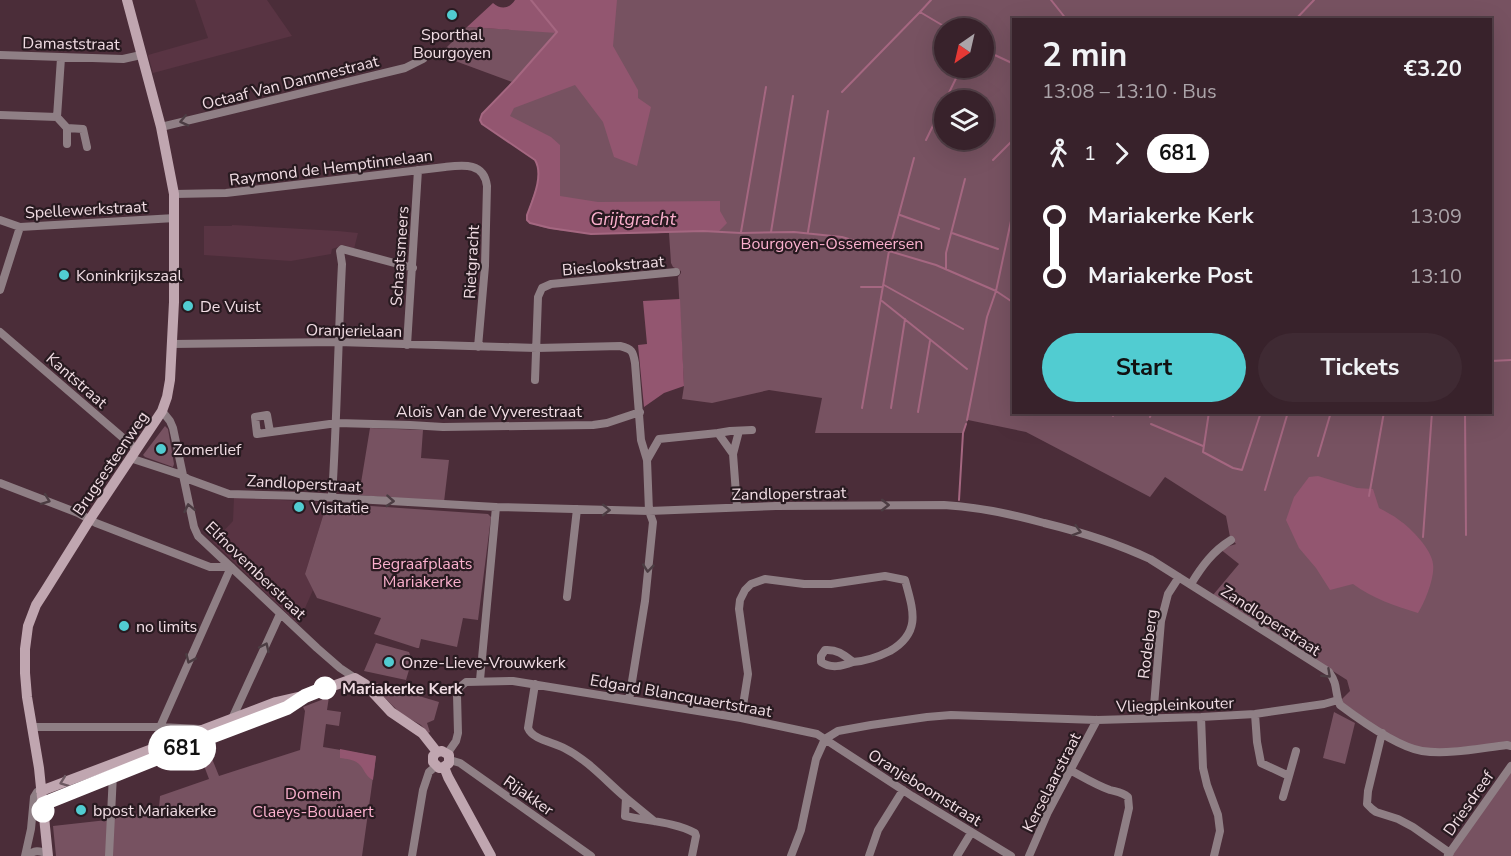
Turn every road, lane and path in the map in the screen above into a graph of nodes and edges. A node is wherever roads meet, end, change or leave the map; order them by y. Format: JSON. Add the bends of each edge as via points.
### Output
{"nodes":[{"id":1,"x":126,"y":0,"type":"edge"},
{"id":2,"x":0,"y":55,"type":"edge"},
{"id":3,"x":141,"y":55,"type":"junction"},
{"id":4,"x":61,"y":58,"type":"junction"},
{"id":5,"x":423,"y":59,"type":"dead end"},
{"id":6,"x":0,"y":115,"type":"edge"},
{"id":7,"x":57,"y":117,"type":"junction"},
{"id":8,"x":161,"y":127,"type":"junction"},
{"id":9,"x":67,"y":128,"type":"junction"},
{"id":10,"x":68,"y":144,"type":"dead end"},
{"id":11,"x":87,"y":147,"type":"dead end"},
{"id":12,"x":418,"y":170,"type":"junction"},
{"id":13,"x":486,"y":177,"type":"joint"},
{"id":14,"x":174,"y":194,"type":"junction"},
{"id":15,"x":175,"y":218,"type":"junction"},
{"id":16,"x":0,"y":220,"type":"edge"},
{"id":17,"x":20,"y":227,"type":"junction"},
{"id":18,"x":413,"y":268,"type":"junction"},
{"id":19,"x":676,"y":272,"type":"dead end"},
{"id":20,"x":0,"y":291,"type":"edge"},
{"id":21,"x":0,"y":332,"type":"edge"},
{"id":22,"x":338,"y":342,"type":"junction"},
{"id":23,"x":171,"y":344,"type":"junction"},
{"id":24,"x":407,"y":345,"type":"junction"},
{"id":25,"x":478,"y":347,"type":"junction"},
{"id":26,"x":537,"y":348,"type":"junction"},
{"id":27,"x":534,"y":380,"type":"dead end"},
{"id":28,"x":162,"y":411,"type":"junction"},
{"id":29,"x":640,"y":412,"type":"junction"},
{"id":30,"x":337,"y":423,"type":"junction"},
{"id":31,"x":739,"y":430,"type":"junction"},
{"id":32,"x":752,"y":430,"type":"dead end"},
{"id":33,"x":270,"y":432,"type":"dead end"},
{"id":34,"x":718,"y":433,"type":"junction"},
{"id":35,"x":659,"y":439,"type":"junction"},
{"id":36,"x":641,"y":440,"type":"junction"},
{"id":37,"x":133,"y":454,"type":"junction"},
{"id":38,"x":733,"y":454,"type":"junction"},
{"id":39,"x":646,"y":460,"type":"junction"},
{"id":40,"x":183,"y":475,"type":"junction"},
{"id":41,"x":0,"y":483,"type":"edge"},
{"id":42,"x":332,"y":497,"type":"junction"},
{"id":43,"x":496,"y":507,"type":"junction"},
{"id":44,"x":737,"y":507,"type":"junction"},
{"id":45,"x":577,"y":509,"type":"junction"},
{"id":46,"x":649,"y":511,"type":"junction"},
{"id":47,"x":90,"y":519,"type":"junction"},
{"id":48,"x":1231,"y":540,"type":"dead end"},
{"id":49,"x":231,"y":567,"type":"junction"},
{"id":50,"x":1179,"y":577,"type":"junction"},
{"id":51,"x":1191,"y":584,"type":"junction"},
{"id":52,"x":567,"y":597,"type":"dead end"},
{"id":53,"x":280,"y":614,"type":"junction"},
{"id":54,"x":853,"y":663,"type":"dead end"},
{"id":55,"x":355,"y":678,"type":"junction"},
{"id":56,"x":480,"y":680,"type":"junction"},
{"id":57,"x":535,"y":684,"type":"junction"},
{"id":58,"x":305,"y":696,"type":"junction"},
{"id":59,"x":629,"y":700,"type":"junction"},
{"id":60,"x":1338,"y":700,"type":"junction"},
{"id":61,"x":1255,"y":714,"type":"junction"},
{"id":62,"x":1201,"y":717,"type":"junction"},
{"id":63,"x":741,"y":718,"type":"junction"},
{"id":64,"x":1153,"y":718,"type":"junction"},
{"id":65,"x":231,"y":719,"type":"junction"},
{"id":66,"x":1097,"y":720,"type":"junction"},
{"id":67,"x":33,"y":727,"type":"junction"},
{"id":68,"x":160,"y":727,"type":"junction"},
{"id":69,"x":206,"y":730,"type":"junction"},
{"id":70,"x":227,"y":731,"type":"junction"},
{"id":71,"x":1382,"y":733,"type":"junction"},
{"id":72,"x":825,"y":739,"type":"junction"},
{"id":73,"x":1511,"y":746,"type":"edge"},
{"id":74,"x":1296,"y":751,"type":"dead end"},
{"id":75,"x":159,"y":752,"type":"junction"},
{"id":76,"x":443,"y":760,"type":"junction"},
{"id":77,"x":1511,"y":766,"type":"edge"},
{"id":78,"x":1070,"y":770,"type":"junction"},
{"id":79,"x":112,"y":771,"type":"junction"},
{"id":80,"x":1289,"y":776,"type":"junction"},
{"id":81,"x":41,"y":790,"type":"junction"},
{"id":82,"x":903,"y":790,"type":"junction"},
{"id":83,"x":1283,"y":797,"type":"dead end"},
{"id":84,"x":626,"y":798,"type":"junction"},
{"id":85,"x":43,"y":804,"type":"junction"},
{"id":86,"x":654,"y":820,"type":"junction"},
{"id":87,"x":45,"y":826,"type":"junction"},
{"id":88,"x":31,"y":829,"type":"junction"},
{"id":89,"x":971,"y":832,"type":"junction"},
{"id":90,"x":1448,"y":854,"type":"edge"},
{"id":91,"x":48,"y":855,"type":"edge"},
{"id":92,"x":26,"y":856,"type":"edge"},
{"id":93,"x":109,"y":856,"type":"edge"},
{"id":94,"x":412,"y":856,"type":"edge"},
{"id":95,"x":491,"y":856,"type":"edge"},
{"id":96,"x":591,"y":856,"type":"edge"},
{"id":97,"x":692,"y":856,"type":"edge"},
{"id":98,"x":791,"y":856,"type":"edge"},
{"id":99,"x":869,"y":856,"type":"edge"},
{"id":100,"x":957,"y":856,"type":"edge"},
{"id":101,"x":1011,"y":856,"type":"edge"},
{"id":102,"x":1029,"y":856,"type":"edge"},
{"id":103,"x":1118,"y":856,"type":"edge"},
{"id":104,"x":1214,"y":856,"type":"edge"}],
"edges":[{"from":1,"to":3,"type":"street","name":"Brugsesteenweg"},
{"from":2,"to":4,"type":"street","name":"Damaststraat"},
{"from":3,"to":4,"type":"street","name":"Damaststraat","via":[[123,59]]},
{"from":3,"to":8,"type":"street","name":"Brugsesteenweg"},
{"from":4,"to":7,"type":"street"},
{"from":5,"to":8,"type":"street","name":"Octaaf Van Dammestraat","one_way":true,"via":[[405,68]]},
{"from":6,"to":7,"type":"street"},
{"from":7,"to":9,"type":"street"},
{"from":8,"to":14,"type":"street","name":"Brugsesteenweg"},
{"from":9,"to":10,"type":"street"},
{"from":9,"to":11,"type":"street","via":[[83,129]]},
{"from":12,"to":13,"type":"street","name":"Raymond de Hemptinnelaan","via":[[468,166]]},
{"from":12,"to":14,"type":"street","name":"Raymond de Hemptinnelaan","via":[[226,193]]},
{"from":12,"to":18,"type":"street","name":"Schaatsmeers"},
{"from":13,"to":25,"type":"street","name":"Rietgracht","via":[[485,266]]},
{"from":14,"to":15,"type":"street","name":"Brugsesteenweg"},
{"from":15,"to":17,"type":"street","name":"Spellewerkstraat"},
{"from":15,"to":23,"type":"street","name":"Brugsesteenweg"},
{"from":16,"to":17,"type":"street","name":"Spellewerkstraat"},
{"from":17,"to":20,"type":"street"},
{"from":18,"to":22,"type":"street","via":[[342,249]]},
{"from":18,"to":24,"type":"street","name":"Schaatsmeers"},
{"from":19,"to":26,"type":"street","name":"Bieslookstraat","via":[[546,285],[538,297]]},
{"from":21,"to":37,"type":"street","name":"Kantstraat"},
{"from":22,"to":23,"type":"street","name":"Oranjerielaan"},
{"from":22,"to":24,"type":"street","name":"Oranjerielaan"},
{"from":22,"to":30,"type":"street"},
{"from":23,"to":28,"type":"street","name":"Brugsesteenweg","via":[[170,380]]},
{"from":24,"to":25,"type":"street","name":"Oranjerielaan"},
{"from":25,"to":26,"type":"street","name":"Oranjerielaan"},
{"from":26,"to":27,"type":"street"},
{"from":26,"to":29,"type":"street","name":"Oranjerielaan","via":[[628,348],[635,363]]},
{"from":28,"to":37,"type":"street","name":"Brugsesteenweg"},
{"from":28,"to":40,"type":"street","name":"Elfnovemberstraat","via":[[173,428]]},
{"from":29,"to":30,"type":"street","name":"Aloïs Van de Vyverestraat","via":[[593,425],[442,427]]},
{"from":29,"to":36,"type":"street"},
{"from":30,"to":33,"type":"street","name":"Aloïs Van de Vyverestraat"},
{"from":30,"to":42,"type":"street"},
{"from":31,"to":32,"type":"street"},
{"from":31,"to":34,"type":"street"},
{"from":31,"to":38,"type":"street"},
{"from":34,"to":35,"type":"street"},
{"from":34,"to":38,"type":"street"},
{"from":35,"to":36,"type":"street"},
{"from":35,"to":39,"type":"street"},
{"from":36,"to":39,"type":"street"},
{"from":37,"to":40,"type":"street","name":"Zandloperstraat"},
{"from":37,"to":47,"type":"street","name":"Brugsesteenweg"},
{"from":38,"to":44,"type":"street"},
{"from":39,"to":46,"type":"street"},
{"from":40,"to":42,"type":"street","name":"Zandloperstraat","via":[[229,494]]},
{"from":49,"to":40,"type":"street","name":"Elfnovemberstraat","one_way":true,"via":[[198,536]]},
{"from":41,"to":47,"type":"street","one_way":true},
{"from":42,"to":43,"type":"street","name":"Zandloperstraat","one_way":true},
{"from":43,"to":45,"type":"street","name":"Zandloperstraat"},
{"from":43,"to":56,"type":"street"},
{"from":44,"to":46,"type":"street","name":"Zandloperstraat"},
{"from":44,"to":50,"type":"street","name":"Zandloperstraat","one_way":true,"via":[[961,506],[1092,536],[1144,556]]},
{"from":45,"to":46,"type":"street","name":"Zandloperstraat","one_way":true},
{"from":45,"to":52,"type":"street"},
{"from":46,"to":59,"type":"street","one_way":true,"via":[[653,522],[646,590]]},
{"from":47,"to":49,"type":"street","via":[[210,567]]},
{"from":47,"to":67,"type":"street","name":"Brugsesteenweg","via":[[36,605],[28,626],[25,673]]},
{"from":48,"to":51,"type":"street","via":[[1220,546]]},
{"from":49,"to":53,"type":"street","name":"Elfnovemberstraat"},
{"from":49,"to":68,"type":"street","one_way":true},
{"from":50,"to":51,"type":"street","name":"Zandloperstraat"},
{"from":50,"to":64,"type":"street","name":"Rodeberg","via":[[1168,594],[1161,621]]},
{"from":51,"to":60,"type":"street","name":"Zandloperstraat","one_way":true,"via":[[1329,672]]},
{"from":53,"to":55,"type":"street","name":"Elfnovemberstraat"},
{"from":65,"to":53,"type":"street","one_way":true},
{"from":54,"to":63,"type":"street","via":[[877,657],[909,635],[912,613],[905,580],[885,576],[831,585],[757,581],[740,600],[748,674]]},
{"from":55,"to":58,"type":"street"},
{"from":55,"to":76,"type":"street","via":[[391,712],[422,733]]},
{"from":56,"to":57,"type":"street","name":"Edgard Blancquaertstraat"},
{"from":56,"to":76,"type":"street","via":[[466,682],[455,696],[458,733]]},
{"from":57,"to":59,"type":"street","name":"Edgard Blancquaertstraat"},
{"from":57,"to":84,"type":"street","via":[[530,732],[575,753]]},
{"from":58,"to":65,"type":"street"},
{"from":58,"to":70,"type":"street","via":[[287,708]]},
{"from":59,"to":63,"type":"street","name":"Edgard Blancquaertstraat"},
{"from":60,"to":61,"type":"street","name":"Vliegpleinkouter"},
{"from":60,"to":71,"type":"street"},
{"from":61,"to":62,"type":"street","name":"Vliegpleinkouter"},
{"from":61,"to":80,"type":"street","via":[[1261,763]]},
{"from":62,"to":64,"type":"street","name":"Vliegpleinkouter"},
{"from":62,"to":104,"type":"street","via":[[1203,768],[1220,831]]},
{"from":63,"to":72,"type":"street","name":"Edgard Blancquaertstraat"},
{"from":64,"to":66,"type":"street","name":"Vliegpleinkouter"},
{"from":65,"to":69,"type":"street"},
{"from":65,"to":70,"type":"street"},
{"from":66,"to":72,"type":"street","name":"Vliegpleinkouter","via":[[951,715],[838,731]]},
{"from":66,"to":78,"type":"street","name":"Kerselaarstraat"},
{"from":67,"to":68,"type":"street"},
{"from":67,"to":81,"type":"street","name":"Brugsesteenweg"},
{"from":68,"to":69,"type":"street"},
{"from":68,"to":75,"type":"street"},
{"from":69,"to":75,"type":"street"},
{"from":70,"to":75,"type":"street"},
{"from":71,"to":73,"type":"street","via":[[1424,751]]},
{"from":71,"to":90,"type":"street","via":[[1367,804],[1413,827]]},
{"from":72,"to":82,"type":"street","name":"Oranjeboomstraat"},
{"from":72,"to":98,"type":"street","via":[[816,759],[801,830]]},
{"from":74,"to":80,"type":"street"},
{"from":75,"to":79,"type":"street"},
{"from":76,"to":94,"type":"street","via":[[429,772],[423,790]]},
{"from":76,"to":95,"type":"street","via":[[448,777]]},
{"from":76,"to":96,"type":"street","name":"Rijakker","via":[[460,763]]},
{"from":77,"to":90,"type":"street","name":"Driesdreef"},
{"from":78,"to":102,"type":"street","name":"Kerselaarstraat"},
{"from":78,"to":103,"type":"street","via":[[1128,797]]},
{"from":79,"to":81,"type":"street","one_way":true},
{"from":79,"to":85,"type":"street"},
{"from":79,"to":93,"type":"street"},
{"from":80,"to":83,"type":"street"},
{"from":81,"to":85,"type":"street","name":"Brugsesteenweg"},
{"from":81,"to":88,"type":"street","name":"Brugsesteenweg","via":[[34,797]]},
{"from":82,"to":89,"type":"street","name":"Oranjeboomstraat"},
{"from":82,"to":99,"type":"street","via":[[878,830]]},
{"from":84,"to":86,"type":"street"},
{"from":84,"to":86,"type":"street","via":[[625,816]]},
{"from":85,"to":87,"type":"street","name":"Brugsesteenweg"},
{"from":86,"to":97,"type":"street","via":[[695,832]]},
{"from":87,"to":88,"type":"street"},
{"from":87,"to":91,"type":"street","name":"Brugsesteenweg"},
{"from":88,"to":92,"type":"street","name":"Brugsesteenweg"},
{"from":89,"to":100,"type":"street"},
{"from":89,"to":101,"type":"street","name":"Oranjeboomstraat"},
{"from":91,"to":92,"type":"street","name":"Brugsesteenweg","via":[[34,851]]}]}
